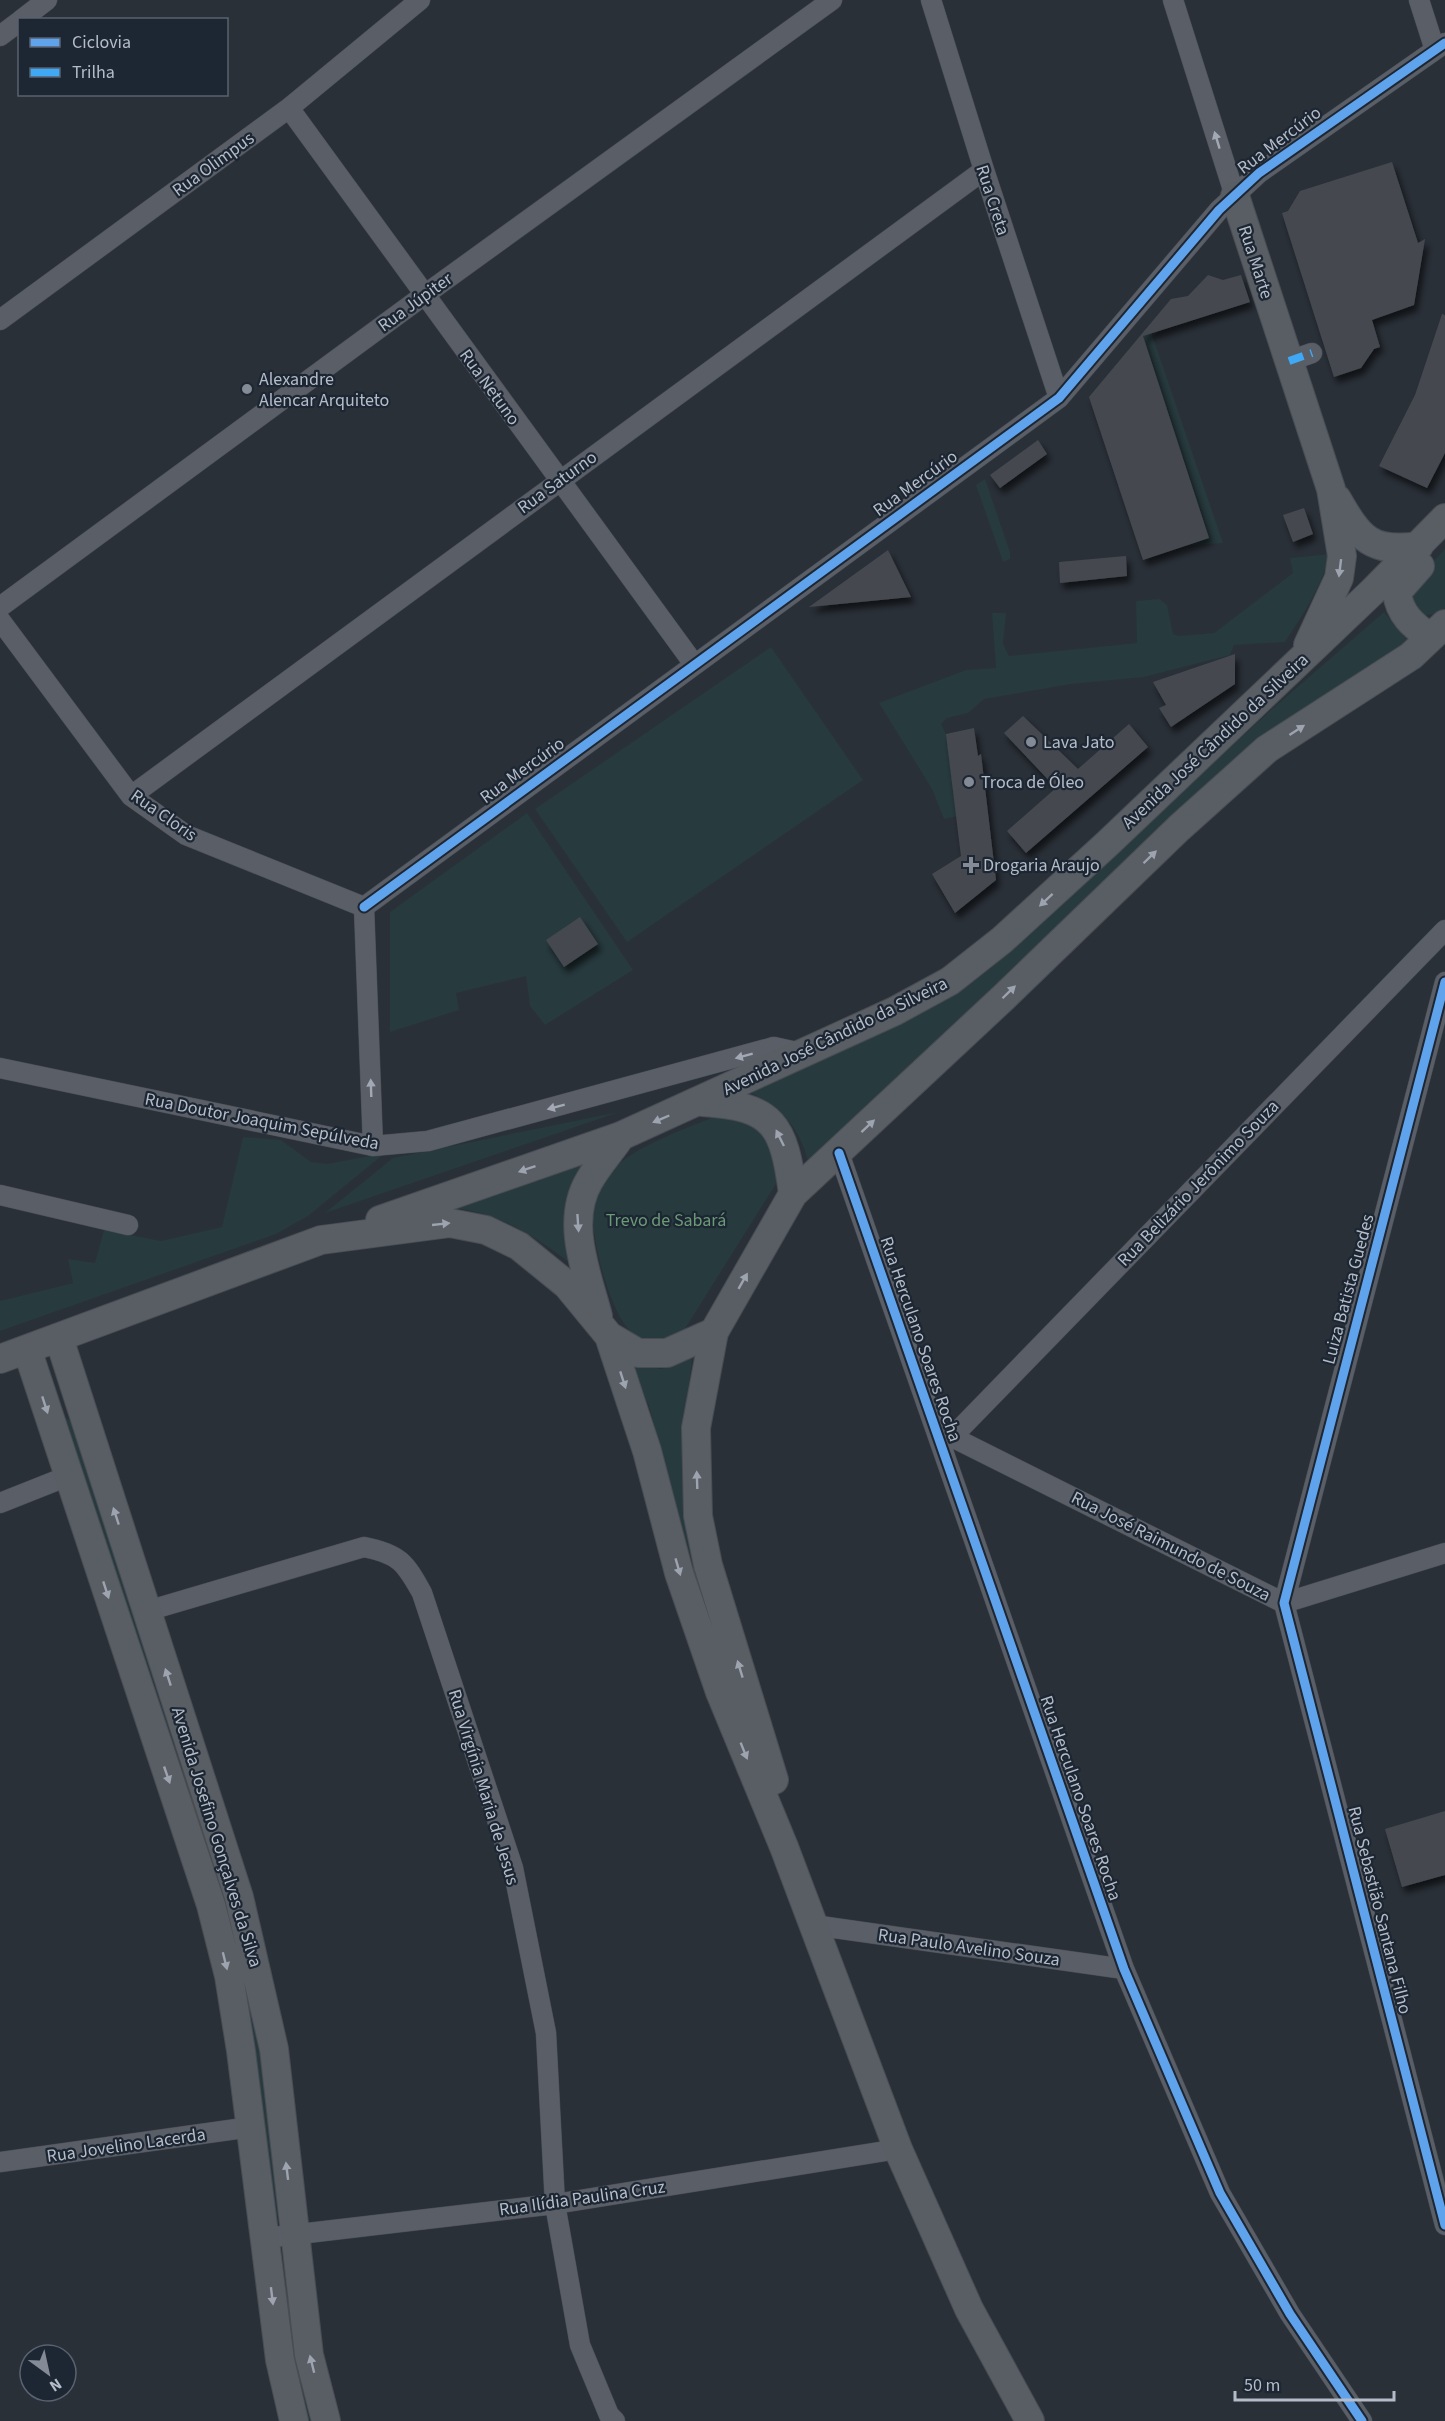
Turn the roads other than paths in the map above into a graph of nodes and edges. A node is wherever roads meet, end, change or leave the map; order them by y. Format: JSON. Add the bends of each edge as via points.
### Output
{"nodes":[{"id":1,"x":47,"y":0,"type":"edge"},
{"id":2,"x":420,"y":0,"type":"edge"},
{"id":3,"x":832,"y":0,"type":"edge"},
{"id":4,"x":931,"y":0,"type":"edge"},
{"id":5,"x":1173,"y":0,"type":"edge"},
{"id":6,"x":1419,"y":0,"type":"edge"},
{"id":7,"x":23,"y":18,"type":"edge"},
{"id":8,"x":18,"y":22,"type":"edge"},
{"id":9,"x":0,"y":36,"type":"edge"},
{"id":10,"x":1440,"y":47,"type":"edge"},
{"id":11,"x":288,"y":108,"type":"junction"},
{"id":12,"x":984,"y":170,"type":"junction"},
{"id":13,"x":1235,"y":196,"type":"junction"},
{"id":14,"x":423,"y":296,"type":"junction"},
{"id":15,"x":0,"y":321,"type":"edge"},
{"id":16,"x":1059,"y":398,"type":"junction"},
{"id":17,"x":559,"y":481,"type":"junction"},
{"id":18,"x":1331,"y":489,"type":"junction"},
{"id":19,"x":1445,"y":518,"type":"edge"},
{"id":20,"x":1432,"y":544,"type":"edge"},
{"id":21,"x":0,"y":607,"type":"edge"},
{"id":22,"x":0,"y":620,"type":"edge"},
{"id":23,"x":1440,"y":636,"type":"edge"},
{"id":24,"x":1302,"y":659,"type":"junction"},
{"id":25,"x":694,"y":664,"type":"junction"},
{"id":26,"x":131,"y":796,"type":"junction"},
{"id":27,"x":364,"y":907,"type":"junction"},
{"id":28,"x":1445,"y":930,"type":"edge"},
{"id":29,"x":1445,"y":982,"type":"edge"},
{"id":30,"x":801,"y":1053,"type":"junction"},
{"id":31,"x":0,"y":1068,"type":"edge"},
{"id":32,"x":700,"y":1101,"type":"junction"},
{"id":33,"x":621,"y":1136,"type":"junction"},
{"id":34,"x":374,"y":1146,"type":"junction"},
{"id":35,"x":839,"y":1153,"type":"junction"},
{"id":36,"x":793,"y":1194,"type":"junction"},
{"id":37,"x":0,"y":1195,"type":"edge"},
{"id":38,"x":128,"y":1225,"type":"dead end"},
{"id":39,"x":321,"y":1240,"type":"junction"},
{"id":40,"x":605,"y":1332,"type":"junction"},
{"id":41,"x":714,"y":1332,"type":"junction"},
{"id":42,"x":59,"y":1338,"type":"junction"},
{"id":43,"x":27,"y":1349,"type":"junction"},
{"id":44,"x":0,"y":1359,"type":"edge"},
{"id":45,"x":945,"y":1440,"type":"junction"},
{"id":46,"x":69,"y":1476,"type":"junction"},
{"id":47,"x":0,"y":1503,"type":"edge"},
{"id":48,"x":1445,"y":1553,"type":"edge"},
{"id":49,"x":1284,"y":1603,"type":"junction"},
{"id":50,"x":147,"y":1611,"type":"junction"},
{"id":51,"x":784,"y":1847,"type":"junction"},
{"id":52,"x":813,"y":1925,"type":"junction"},
{"id":53,"x":1124,"y":1968,"type":"junction"},
{"id":54,"x":251,"y":2127,"type":"junction"},
{"id":55,"x":898,"y":2149,"type":"junction"},
{"id":56,"x":0,"y":2162,"type":"edge"},
{"id":57,"x":555,"y":2204,"type":"junction"},
{"id":58,"x":1445,"y":2225,"type":"edge"},
{"id":59,"x":294,"y":2233,"type":"junction"},
{"id":60,"x":265,"y":2238,"type":"junction"},
{"id":61,"x":294,"y":2421,"type":"edge"},
{"id":62,"x":326,"y":2421,"type":"edge"},
{"id":63,"x":615,"y":2421,"type":"edge"},
{"id":64,"x":1030,"y":2421,"type":"edge"},
{"id":65,"x":1362,"y":2421,"type":"edge"}],
"edges":[{"from":1,"to":7,"type":"street"},
{"from":2,"to":11,"type":"street","name":"Rua Olimpus"},
{"from":3,"to":14,"type":"street","name":"Rua Júpiter"},
{"from":4,"to":12,"type":"street","name":"Rua Creta"},
{"from":13,"to":5,"type":"street","name":"Rua Marte","one_way":true},
{"from":6,"to":10,"type":"street"},
{"from":8,"to":9,"type":"street"},
{"from":10,"to":13,"type":"street","name":"Rua Mercúrio","via":[[1259,173]]},
{"from":11,"to":14,"type":"street","name":"Rua Netuno"},
{"from":11,"to":15,"type":"street","name":"Rua Olimpus"},
{"from":12,"to":16,"type":"street","name":"Rua Creta"},
{"from":12,"to":17,"type":"street","name":"Rua Saturno"},
{"from":13,"to":16,"type":"street","name":"Rua Mercúrio"},
{"from":13,"to":18,"type":"main road","name":"Rua Marte","via":[[1301,357]]},
{"from":14,"to":17,"type":"street","name":"Rua Netuno"},
{"from":14,"to":21,"type":"street","name":"Rua Júpiter"},
{"from":16,"to":25,"type":"street","name":"Rua Mercúrio"},
{"from":17,"to":25,"type":"street","name":"Rua Netuno"},
{"from":17,"to":26,"type":"street","name":"Rua Saturno"},
{"from":18,"to":20,"type":"main road","name":"Rua Marte","via":[[1352,526],[1381,547]]},
{"from":18,"to":24,"type":"main road","name":"Rua Marte","one_way":true,"via":[[1342,556],[1339,578]]},
{"from":19,"to":20,"type":"main road","name":"Avenida José Cândido da Silveira"},
{"from":20,"to":23,"type":"main road","via":[[1397,592],[1403,613]]},
{"from":20,"to":24,"type":"main road","name":"Avenida José Cândido da Silveira"},
{"from":22,"to":26,"type":"street","name":"Rua Cloris"},
{"from":35,"to":23,"type":"main road","one_way":true,"via":[[1267,749]]},
{"from":24,"to":30,"type":"main road","name":"Avenida José Cândido da Silveira","one_way":true,"via":[[1037,908],[967,968],[895,1011]]},
{"from":25,"to":27,"type":"street","name":"Rua Mercúrio"},
{"from":26,"to":27,"type":"street","name":"Rua Cloris","via":[[186,835]]},
{"from":34,"to":27,"type":"street","one_way":true},
{"from":28,"to":45,"type":"street","name":"Rua Belizário Jerônimo Souza"},
{"from":29,"to":49,"type":"street","name":"Luiza Batista Guedes"},
{"from":30,"to":32,"type":"main road","name":"Avenida José Cândido da Silveira"},
{"from":30,"to":34,"type":"street","name":"Rua Doutor Joaquim Sepúlveda","one_way":true,"via":[[774,1047],[428,1141]]},
{"from":31,"to":34,"type":"street","name":"Rua Doutor Joaquim Sepúlveda"},
{"from":32,"to":33,"type":"main road","name":"Avenida José Cândido da Silveira","one_way":true},
{"from":36,"to":32,"type":"main road","one_way":true,"via":[[789,1159],[780,1133],[762,1115],[735,1104]]},
{"from":33,"to":39,"type":"main road","name":"Avenida José Cândido da Silveira","one_way":true},
{"from":33,"to":40,"type":"main road","one_way":true,"via":[[588,1183],[577,1214],[580,1244]]},
{"from":35,"to":36,"type":"main road"},
{"from":35,"to":45,"type":"street","name":"Rua Herculano Soares Rocha"},
{"from":41,"to":36,"type":"main road","one_way":true},
{"from":37,"to":38,"type":"street"},
{"from":39,"to":40,"type":"main road","one_way":true,"via":[[450,1223],[486,1230],[519,1246],[567,1285]]},
{"from":39,"to":42,"type":"main road"},
{"from":40,"to":41,"type":"main road","via":[[638,1353],[667,1353]]},
{"from":40,"to":51,"type":"main road","one_way":true,"via":[[647,1451],[679,1573],[720,1692]]},
{"from":51,"to":41,"type":"main road","one_way":true,"via":[[777,1787],[708,1565],[698,1516],[696,1428]]},
{"from":42,"to":43,"type":"main road"},
{"from":50,"to":42,"type":"main road","name":"Avenida Josefino Gonçalves da Silva","one_way":true},
{"from":43,"to":44,"type":"main road"},
{"from":43,"to":46,"type":"main road","name":"Avenida Josefino Gonçalves da Silva","one_way":true},
{"from":45,"to":49,"type":"street","name":"Rua José Raimundo de Souza"},
{"from":45,"to":53,"type":"street","name":"Rua Herculano Soares Rocha"},
{"from":46,"to":47,"type":"street"},
{"from":46,"to":54,"type":"main road","name":"Avenida Josefino Gonçalves da Silva","one_way":true,"via":[[211,1905],[229,1976]]},
{"from":48,"to":49,"type":"street","name":"Rua José Raimundo de Souza"},
{"from":49,"to":58,"type":"street","name":"Rua Sebastião Santana Filho"},
{"from":50,"to":57,"type":"street","name":"Rua Virgínia Maria de Jesus","via":[[364,1546],[388,1551],[409,1569],[422,1593],[513,1868],[546,2033]]},
{"from":59,"to":50,"type":"main road","name":"Avenida Josefino Gonçalves da Silva","one_way":true,"via":[[274,2049],[257,1969],[239,1897]]},
{"from":51,"to":52,"type":"main road"},
{"from":52,"to":53,"type":"street","name":"Rua Paulo Avelino Souza"},
{"from":52,"to":55,"type":"main road"},
{"from":53,"to":65,"type":"street","name":"Rua Herculano Soares Rocha","via":[[1220,2193],[1290,2314]]},
{"from":54,"to":56,"type":"street","name":"Rua Jovelino Lacerda"},
{"from":54,"to":60,"type":"main road","name":"Avenida Josefino Gonçalves da Silva"},
{"from":55,"to":57,"type":"street","name":"Rua Ilídia Paulina Cruz"},
{"from":55,"to":64,"type":"main road","via":[[969,2309]]},
{"from":57,"to":59,"type":"street","name":"Rua Ilídia Paulina Cruz"},
{"from":57,"to":63,"type":"street","name":"Rua Virgínia Maria de Jesus","via":[[580,2345]]},
{"from":59,"to":60,"type":"street","name":"Rua Ilídia Paulina Cruz"},
{"from":62,"to":59,"type":"main road","name":"Avenida Josefino Gonçalves da Silva","one_way":true,"via":[[309,2355]]},
{"from":60,"to":61,"type":"main road","name":"Avenida Josefino Gonçalves da Silva","one_way":true,"via":[[280,2360]]}]}
